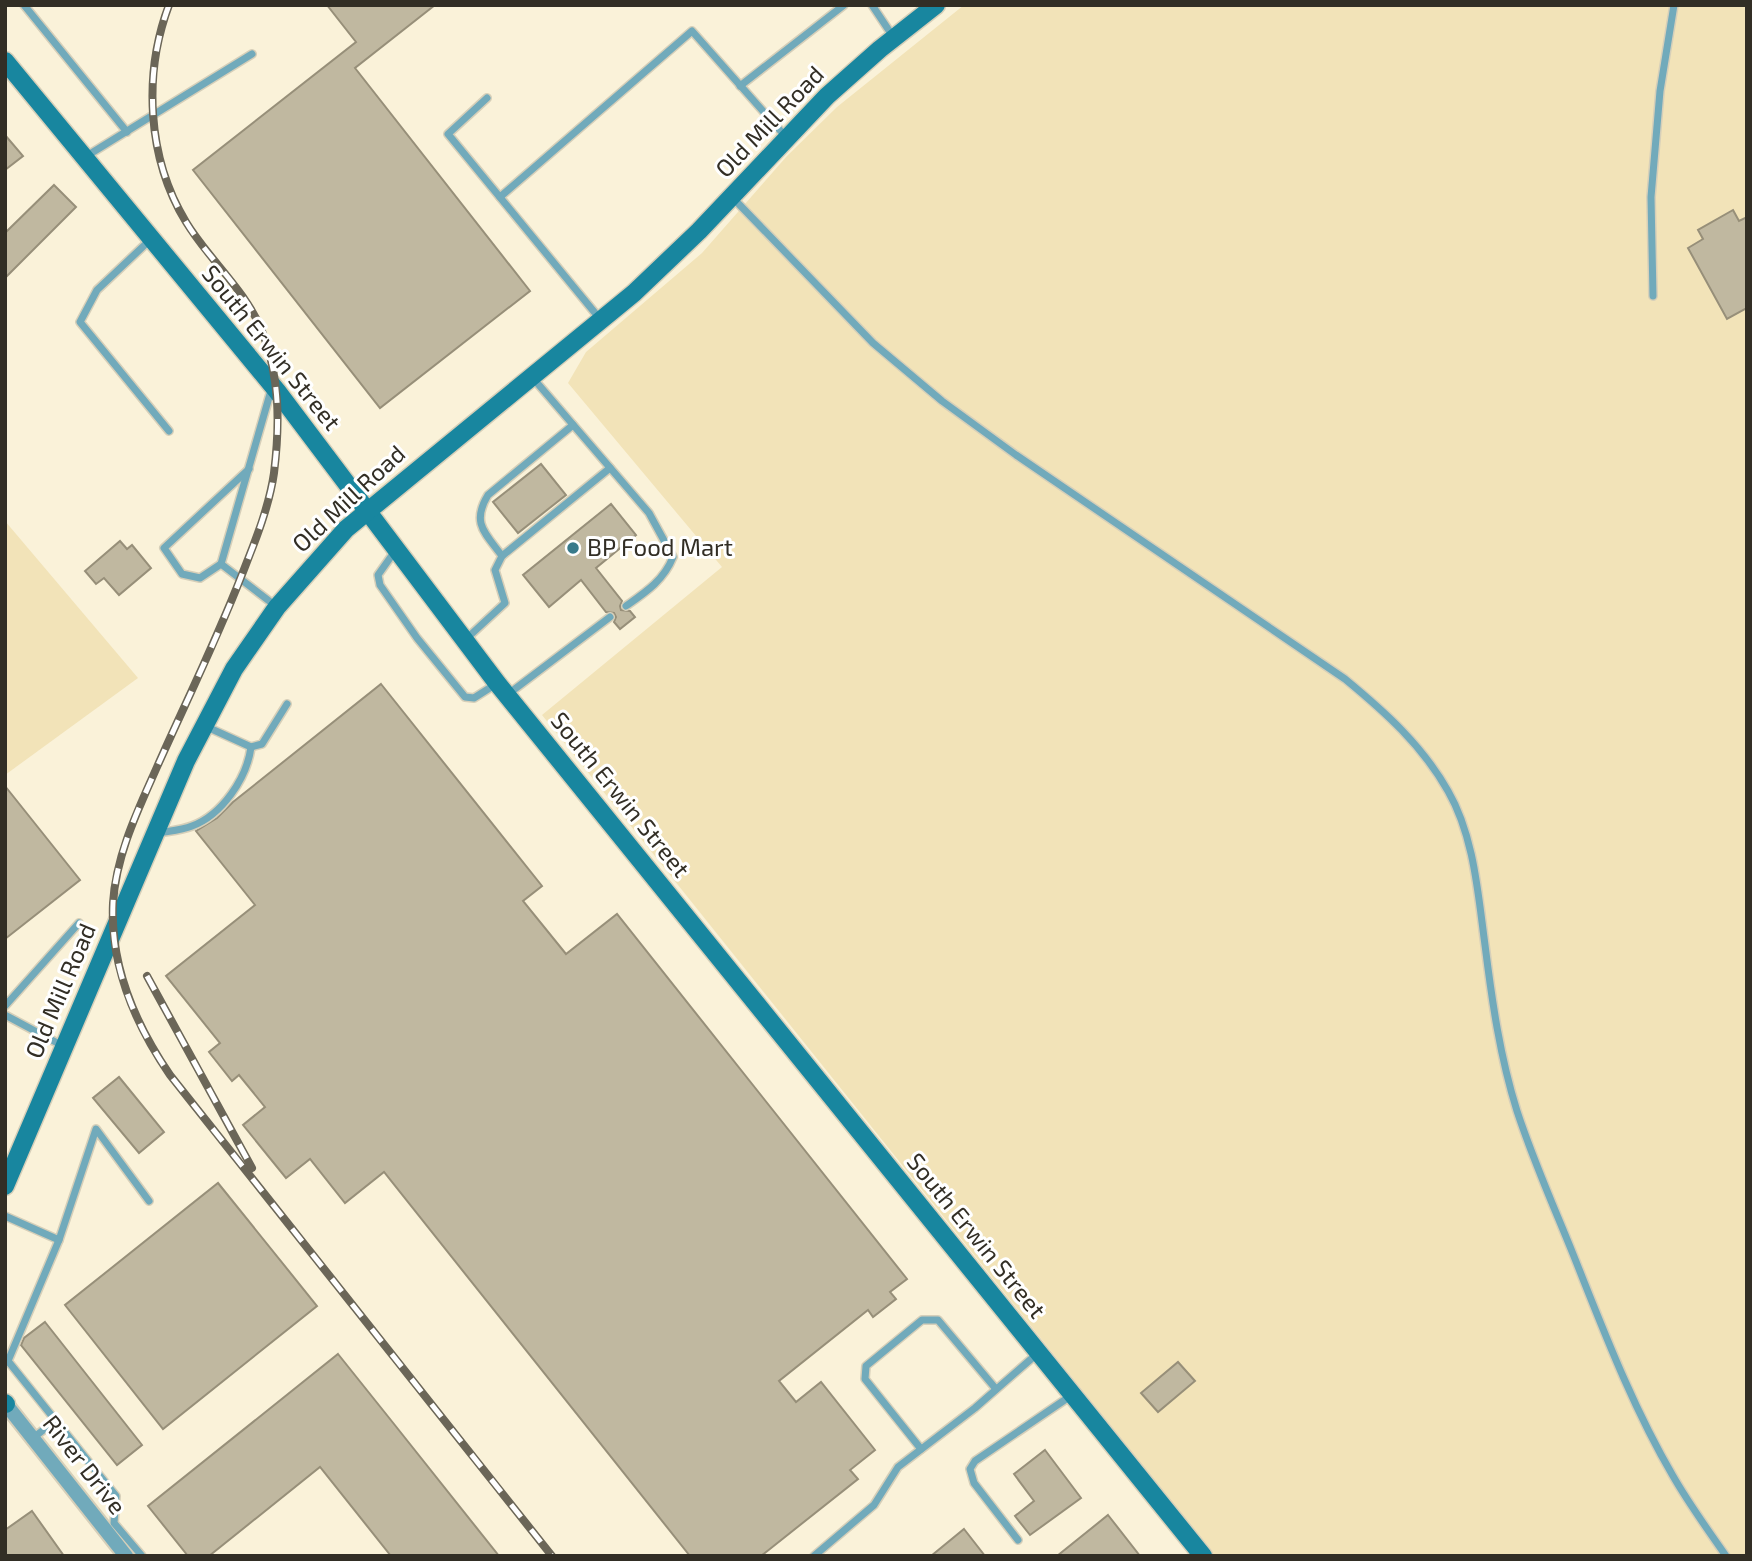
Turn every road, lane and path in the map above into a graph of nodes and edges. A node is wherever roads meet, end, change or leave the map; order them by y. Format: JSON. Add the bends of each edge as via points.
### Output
{"nodes":[{"id":1,"x":24,"y":5,"type":"edge"},
{"id":2,"x":844,"y":5,"type":"edge"},
{"id":3,"x":872,"y":5,"type":"edge"},
{"id":4,"x":936,"y":5,"type":"edge"},
{"id":5,"x":1674,"y":5,"type":"edge"},
{"id":6,"x":894,"y":38,"type":"junction"},
{"id":7,"x":252,"y":54,"type":"dead end"},
{"id":8,"x":5,"y":61,"type":"edge"},
{"id":9,"x":740,"y":86,"type":"junction"},
{"id":10,"x":487,"y":98,"type":"dead end"},
{"id":11,"x":127,"y":132,"type":"junction"},
{"id":12,"x":786,"y":138,"type":"junction"},
{"id":13,"x":85,"y":157,"type":"junction"},
{"id":14,"x":500,"y":197,"type":"junction"},
{"id":15,"x":732,"y":197,"type":"junction"},
{"id":16,"x":151,"y":239,"type":"junction"},
{"id":17,"x":1653,"y":296,"type":"dead end"},
{"id":18,"x":601,"y":321,"type":"junction"},
{"id":19,"x":532,"y":377,"type":"junction"},
{"id":20,"x":272,"y":386,"type":"junction"},
{"id":21,"x":573,"y":425,"type":"junction"},
{"id":22,"x":169,"y":431,"type":"dead end"},
{"id":23,"x":610,"y":468,"type":"junction"},
{"id":24,"x":249,"y":469,"type":"junction"},
{"id":25,"x":366,"y":511,"type":"junction"},
{"id":26,"x":396,"y":550,"type":"junction"},
{"id":27,"x":502,"y":556,"type":"junction"},
{"id":28,"x":221,"y":564,"type":"junction"},
{"id":29,"x":626,"y":606,"type":"dead end"},
{"id":30,"x":277,"y":607,"type":"junction"},
{"id":31,"x":610,"y":617,"type":"dead end"},
{"id":32,"x":465,"y":640,"type":"junction"},
{"id":33,"x":502,"y":689,"type":"junction"},
{"id":34,"x":287,"y":704,"type":"dead end"},
{"id":35,"x":203,"y":725,"type":"junction"},
{"id":36,"x":251,"y":747,"type":"junction"},
{"id":37,"x":155,"y":834,"type":"junction"},
{"id":38,"x":79,"y":923,"type":"dead end"},
{"id":39,"x":5,"y":1006,"type":"edge"},
{"id":40,"x":5,"y":1015,"type":"edge"},
{"id":41,"x":64,"y":1046,"type":"junction"},
{"id":42,"x":6,"y":1182,"type":"edge"},
{"id":43,"x":149,"y":1201,"type":"dead end"},
{"id":44,"x":5,"y":1216,"type":"edge"},
{"id":45,"x":59,"y":1240,"type":"junction"},
{"id":46,"x":1038,"y":1352,"type":"junction"},
{"id":47,"x":996,"y":1389,"type":"junction"},
{"id":48,"x":1073,"y":1395,"type":"junction"},
{"id":49,"x":5,"y":1403,"type":"edge"},
{"id":50,"x":55,"y":1421,"type":"junction"},
{"id":51,"x":33,"y":1438,"type":"junction"},
{"id":52,"x":920,"y":1449,"type":"junction"},
{"id":53,"x":1018,"y":1540,"type":"dead end"},
{"id":54,"x":126,"y":1556,"type":"edge"},
{"id":55,"x":142,"y":1556,"type":"edge"},
{"id":56,"x":814,"y":1556,"type":"edge"},
{"id":57,"x":1203,"y":1556,"type":"edge"},
{"id":58,"x":1726,"y":1556,"type":"edge"}],
"edges":[{"from":1,"to":11,"type":"lane"},
{"from":2,"to":9,"type":"lane"},
{"from":3,"to":6,"type":"lane"},
{"from":4,"to":6,"type":"street","name":"Old Mill Road"},
{"from":5,"to":17,"type":"lane","via":[[1660,91],[1651,197]]},
{"from":6,"to":12,"type":"street","name":"Old Mill Road"},
{"from":7,"to":11,"type":"lane"},
{"from":8,"to":13,"type":"street","name":"South Erwin Street"},
{"from":9,"to":12,"type":"lane"},
{"from":9,"to":14,"type":"lane","via":[[692,31]]},
{"from":10,"to":14,"type":"lane","via":[[447,134]]},
{"from":11,"to":13,"type":"lane"},
{"from":12,"to":15,"type":"street","name":"Old Mill Road"},
{"from":13,"to":16,"type":"street","name":"South Erwin Street"},
{"from":14,"to":18,"type":"lane"},
{"from":15,"to":18,"type":"street","name":"Old Mill Road"},
{"from":15,"to":58,"type":"lane","via":[[873,343],[942,401],[1345,679],[1392,718],[1431,764],[1463,826],[1504,1062],[1541,1178],[1651,1435]]},
{"from":16,"to":20,"type":"street","name":"South Erwin Street"},
{"from":16,"to":22,"type":"lane","via":[[97,290],[80,322]]},
{"from":18,"to":19,"type":"street","name":"Old Mill Road"},
{"from":19,"to":21,"type":"lane"},
{"from":19,"to":25,"type":"street","name":"Old Mill Road"},
{"from":20,"to":24,"type":"lane"},
{"from":20,"to":25,"type":"street","name":"South Erwin Street"},
{"from":21,"to":23,"type":"lane"},
{"from":21,"to":27,"type":"lane","via":[[488,495],[481,507],[483,531]]},
{"from":23,"to":27,"type":"lane"},
{"from":23,"to":29,"type":"lane","via":[[649,513],[673,557],[651,588]]},
{"from":24,"to":28,"type":"lane"},
{"from":24,"to":28,"type":"lane","via":[[164,548],[182,574],[200,578]]},
{"from":25,"to":26,"type":"street","name":"South Erwin Street"},
{"from":25,"to":30,"type":"street","name":"Old Mill Road"},
{"from":26,"to":32,"type":"street","name":"South Erwin Street"},
{"from":26,"to":33,"type":"lane","via":[[379,575],[380,585],[417,638],[465,697]]},
{"from":27,"to":32,"type":"lane","via":[[495,570],[505,603]]},
{"from":28,"to":30,"type":"lane"},
{"from":30,"to":35,"type":"street","name":"Old Mill Road","via":[[234,668]]},
{"from":31,"to":33,"type":"lane"},
{"from":32,"to":33,"type":"street","name":"South Erwin Street"},
{"from":33,"to":46,"type":"street","name":"South Erwin Street"},
{"from":34,"to":36,"type":"lane","via":[[262,744]]},
{"from":35,"to":36,"type":"lane"},
{"from":35,"to":37,"type":"street","name":"Old Mill Road"},
{"from":36,"to":37,"type":"lane","via":[[239,780],[217,810],[193,826]]},
{"from":37,"to":41,"type":"street","name":"Old Mill Road"},
{"from":38,"to":39,"type":"lane"},
{"from":40,"to":41,"type":"lane"},
{"from":41,"to":42,"type":"street","name":"Old Mill Road"},
{"from":43,"to":45,"type":"lane","via":[[96,1129]]},
{"from":44,"to":45,"type":"lane"},
{"from":45,"to":50,"type":"lane","via":[[8,1361]]},
{"from":46,"to":47,"type":"lane"},
{"from":46,"to":48,"type":"street","name":"South Erwin Street"},
{"from":47,"to":52,"type":"lane"},
{"from":47,"to":52,"type":"lane","via":[[938,1320],[922,1320],[866,1366],[865,1379]]},
{"from":48,"to":53,"type":"lane","via":[[975,1461],[970,1469],[974,1483]]},
{"from":48,"to":57,"type":"street","name":"South Erwin Street"},
{"from":49,"to":51,"type":"street","name":"River Drive"},
{"from":50,"to":51,"type":"lane"},
{"from":50,"to":55,"type":"lane","via":[[116,1496],[114,1522]]},
{"from":51,"to":54,"type":"street","name":"River Drive"},
{"from":52,"to":56,"type":"lane","via":[[898,1467],[874,1505]]}]}
